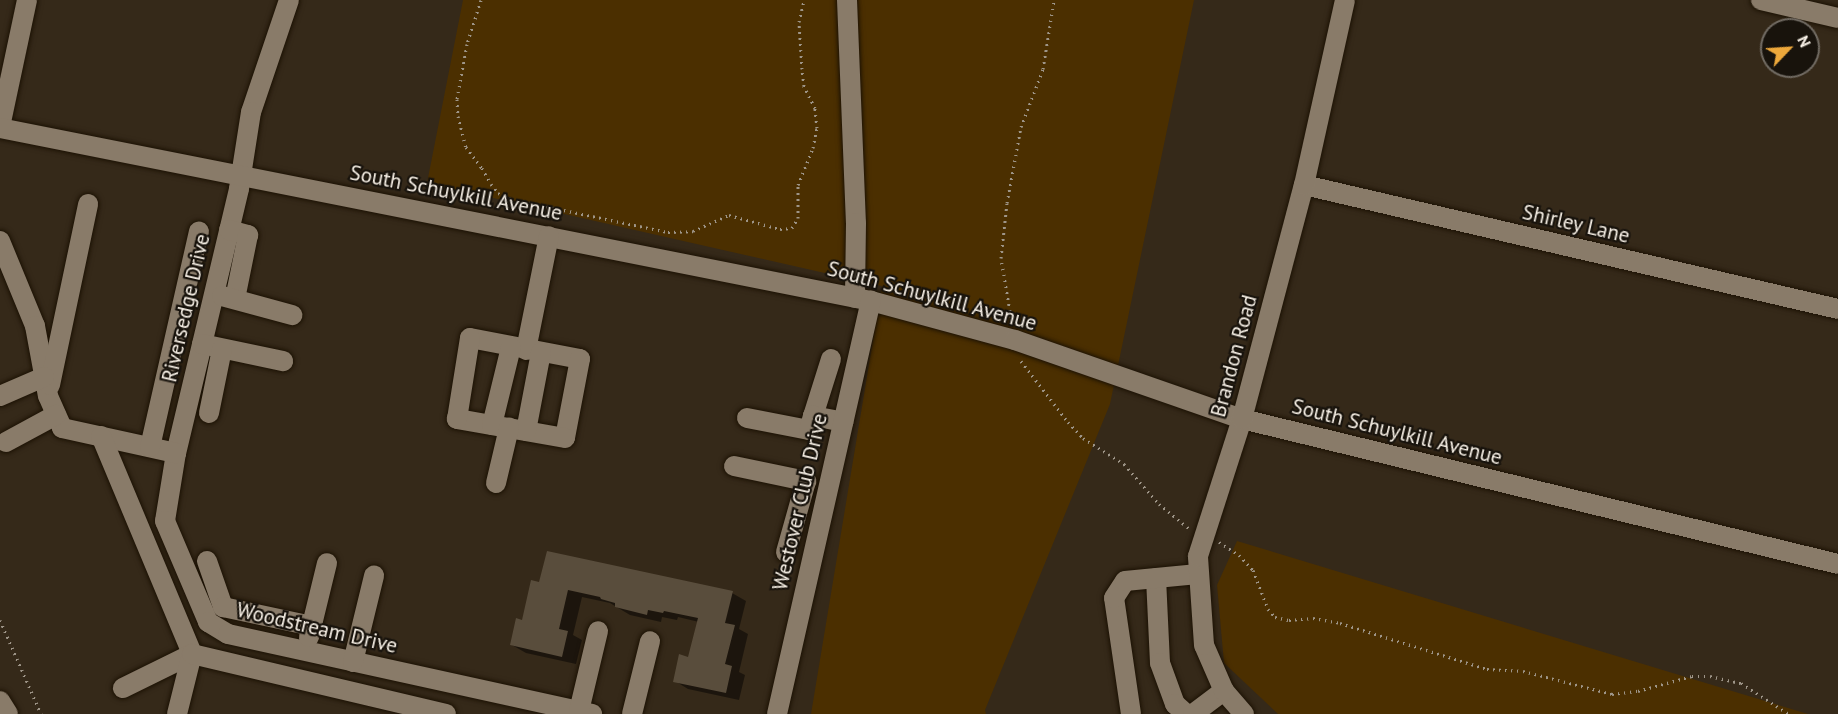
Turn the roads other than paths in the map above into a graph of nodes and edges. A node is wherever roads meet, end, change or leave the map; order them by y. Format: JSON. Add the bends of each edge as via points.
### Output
{"nodes":[{"id":1,"x":27,"y":0,"type":"edge"},
{"id":2,"x":289,"y":0,"type":"edge"},
{"id":3,"x":847,"y":0,"type":"edge"},
{"id":4,"x":1345,"y":0,"type":"edge"},
{"id":5,"x":1761,"y":0,"type":"edge"},
{"id":6,"x":1838,"y":18,"type":"edge"},
{"id":7,"x":0,"y":128,"type":"edge"},
{"id":8,"x":242,"y":174,"type":"junction"},
{"id":9,"x":1304,"y":185,"type":"junction"},
{"id":10,"x":88,"y":204,"type":"dead end"},
{"id":11,"x":229,"y":230,"type":"junction"},
{"id":12,"x":199,"y":231,"type":"dead end"},
{"id":13,"x":549,"y":236,"type":"junction"},
{"id":14,"x":0,"y":242,"type":"edge"},
{"id":15,"x":214,"y":294,"type":"junction"},
{"id":16,"x":235,"y":299,"type":"junction"},
{"id":17,"x":863,"y":300,"type":"junction"},
{"id":18,"x":1838,"y":309,"type":"edge"},
{"id":19,"x":292,"y":315,"type":"dead end"},
{"id":20,"x":202,"y":344,"type":"junction"},
{"id":21,"x":222,"y":348,"type":"junction"},
{"id":22,"x":526,"y":350,"type":"junction"},
{"id":23,"x":831,"y":359,"type":"dead end"},
{"id":24,"x":283,"y":361,"type":"dead end"},
{"id":25,"x":46,"y":387,"type":"junction"},
{"id":26,"x":0,"y":396,"type":"edge"},
{"id":27,"x":209,"y":413,"type":"dead end"},
{"id":28,"x":56,"y":415,"type":"junction"},
{"id":29,"x":813,"y":416,"type":"junction"},
{"id":30,"x":747,"y":418,"type":"dead end"},
{"id":31,"x":1242,"y":419,"type":"junction"},
{"id":32,"x":843,"y":422,"type":"junction"},
{"id":33,"x":509,"y":428,"type":"junction"},
{"id":34,"x":100,"y":436,"type":"junction"},
{"id":35,"x":6,"y":442,"type":"dead end"},
{"id":36,"x":150,"y":447,"type":"junction"},
{"id":37,"x":176,"y":453,"type":"junction"},
{"id":38,"x":734,"y":466,"type":"dead end"},
{"id":39,"x":496,"y":483,"type":"dead end"},
{"id":40,"x":803,"y":493,"type":"junction"},
{"id":41,"x":826,"y":497,"type":"junction"},
{"id":42,"x":786,"y":552,"type":"dead end"},
{"id":43,"x":207,"y":561,"type":"dead end"},
{"id":44,"x":327,"y":563,"type":"dead end"},
{"id":45,"x":1838,"y":564,"type":"edge"},
{"id":46,"x":1198,"y":574,"type":"junction"},
{"id":47,"x":374,"y":576,"type":"dead end"},
{"id":48,"x":1156,"y":578,"type":"junction"},
{"id":49,"x":312,"y":626,"type":"junction"},
{"id":50,"x":598,"y":632,"type":"dead end"},
{"id":51,"x":650,"y":641,"type":"dead end"},
{"id":52,"x":305,"y":651,"type":"junction"},
{"id":53,"x":192,"y":654,"type":"junction"},
{"id":54,"x":353,"y":662,"type":"junction"},
{"id":55,"x":459,"y":685,"type":"junction"},
{"id":56,"x":123,"y":688,"type":"dead end"},
{"id":57,"x":1224,"y":691,"type":"junction"},
{"id":58,"x":0,"y":701,"type":"edge"},
{"id":59,"x":585,"y":713,"type":"edge"},
{"id":60,"x":8,"y":714,"type":"edge"},
{"id":61,"x":177,"y":714,"type":"edge"},
{"id":62,"x":446,"y":714,"type":"edge"},
{"id":63,"x":455,"y":714,"type":"edge"},
{"id":64,"x":632,"y":714,"type":"edge"},
{"id":65,"x":777,"y":714,"type":"edge"},
{"id":66,"x":1131,"y":714,"type":"edge"},
{"id":67,"x":1186,"y":714,"type":"edge"},
{"id":68,"x":1192,"y":714,"type":"edge"},
{"id":69,"x":1244,"y":714,"type":"edge"}],
"edges":[{"from":1,"to":7,"type":"street"},
{"from":2,"to":8,"type":"street","name":"Riversedge Drive","via":[[251,112]]},
{"from":3,"to":17,"type":"street","name":"Westover Club Drive"},
{"from":4,"to":9,"type":"street","name":"Brandon Road"},
{"from":5,"to":6,"type":"street"},
{"from":7,"to":8,"type":"street","name":"South Schuylkill Avenue"},
{"from":8,"to":11,"type":"street","name":"Riversedge Drive"},
{"from":8,"to":13,"type":"street","name":"South Schuylkill Avenue"},
{"from":9,"to":18,"type":"street","name":"Shirley Lane"},
{"from":9,"to":31,"type":"street","name":"Brandon Road"},
{"from":10,"to":25,"type":"street"},
{"from":11,"to":15,"type":"street","name":"Riversedge Drive"},
{"from":11,"to":16,"type":"street","via":[[248,235]]},
{"from":12,"to":36,"type":"street"},
{"from":13,"to":17,"type":"street","name":"South Schuylkill Avenue"},
{"from":13,"to":22,"type":"street"},
{"from":14,"to":25,"type":"street","via":[[35,326]]},
{"from":15,"to":16,"type":"street"},
{"from":15,"to":20,"type":"street","name":"Riversedge Drive"},
{"from":16,"to":19,"type":"street"},
{"from":17,"to":31,"type":"street","name":"South Schuylkill Avenue","via":[[1015,340]]},
{"from":17,"to":32,"type":"street","name":"Westover Club Drive"},
{"from":20,"to":21,"type":"street"},
{"from":20,"to":37,"type":"street","name":"Riversedge Drive"},
{"from":21,"to":24,"type":"street"},
{"from":21,"to":27,"type":"street"},
{"from":22,"to":33,"type":"street"},
{"from":22,"to":33,"type":"street"},
{"from":22,"to":33,"type":"street","via":[[470,339],[457,419]]},
{"from":22,"to":33,"type":"street","via":[[580,359],[565,438]]},
{"from":23,"to":29,"type":"street"},
{"from":25,"to":26,"type":"street"},
{"from":25,"to":28,"type":"street"},
{"from":28,"to":34,"type":"street","via":[[62,428]]},
{"from":28,"to":35,"type":"street"},
{"from":29,"to":30,"type":"street","via":[[809,430]]},
{"from":29,"to":32,"type":"street"},
{"from":31,"to":45,"type":"street","name":"South Schuylkill Avenue"},
{"from":31,"to":46,"type":"street","name":"Brandon Road","via":[[1198,556]]},
{"from":32,"to":41,"type":"street","name":"Westover Club Drive"},
{"from":33,"to":39,"type":"street"},
{"from":34,"to":36,"type":"street"},
{"from":34,"to":53,"type":"street"},
{"from":36,"to":37,"type":"street"},
{"from":37,"to":52,"type":"street","name":"Woodstream Drive","via":[[165,521],[208,622],[228,634]]},
{"from":38,"to":40,"type":"street","via":[[806,481]]},
{"from":40,"to":41,"type":"street"},
{"from":40,"to":42,"type":"street"},
{"from":41,"to":65,"type":"street","name":"Westover Club Drive"},
{"from":43,"to":49,"type":"street","via":[[223,607]]},
{"from":44,"to":49,"type":"street"},
{"from":46,"to":48,"type":"street"},
{"from":46,"to":57,"type":"street","name":"Brandon Road","via":[[1204,645]]},
{"from":47,"to":54,"type":"street"},
{"from":48,"to":66,"type":"street","via":[[1125,581],[1114,598]]},
{"from":48,"to":67,"type":"street","via":[[1160,663],[1175,704]]},
{"from":49,"to":52,"type":"street"},
{"from":50,"to":59,"type":"street"},
{"from":51,"to":64,"type":"street"},
{"from":52,"to":54,"type":"street","name":"Woodstream Drive"},
{"from":53,"to":56,"type":"street"},
{"from":53,"to":61,"type":"street"},
{"from":53,"to":62,"type":"street"},
{"from":54,"to":55,"type":"street","name":"Woodstream Drive"},
{"from":55,"to":59,"type":"street","name":"Woodstream Drive"},
{"from":55,"to":63,"type":"street"},
{"from":57,"to":68,"type":"street"},
{"from":57,"to":69,"type":"street","name":"Brandon Road"},
{"from":58,"to":60,"type":"street"}]}
